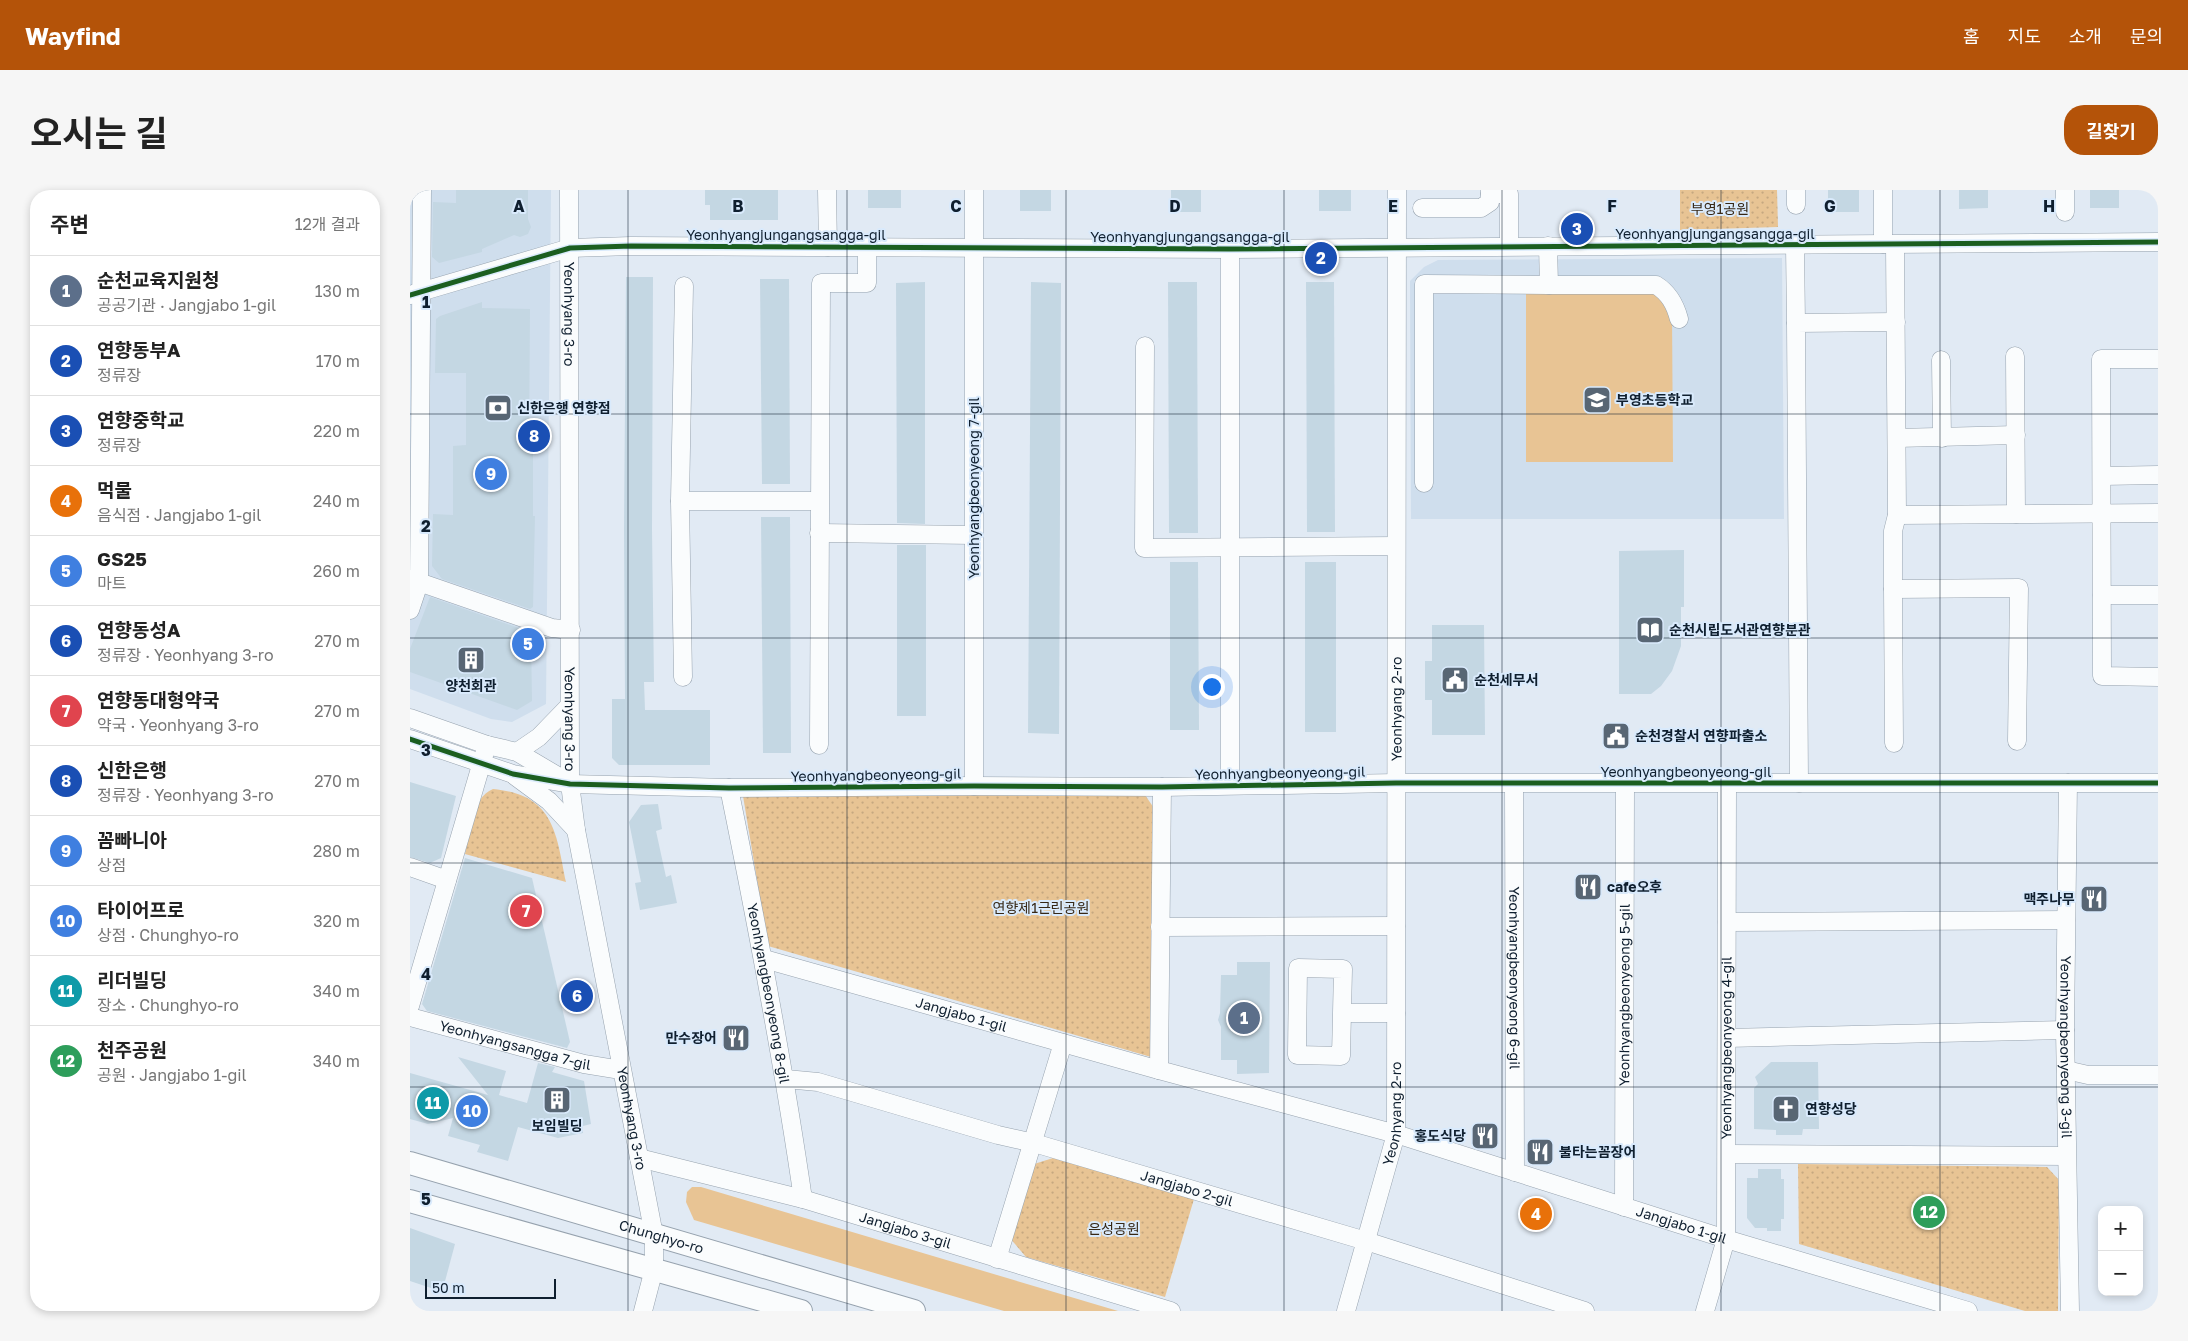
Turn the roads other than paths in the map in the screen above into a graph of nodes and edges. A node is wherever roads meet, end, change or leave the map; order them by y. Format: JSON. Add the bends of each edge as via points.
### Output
{"nodes":[{"id":1,"x":422,"y":190,"type":"edge"},
{"id":2,"x":569,"y":190,"type":"edge"},
{"id":3,"x":826,"y":190,"type":"edge"},
{"id":4,"x":974,"y":190,"type":"edge"},
{"id":5,"x":1397,"y":190,"type":"edge"},
{"id":6,"x":1883,"y":190,"type":"edge"},
{"id":7,"x":2065,"y":190,"type":"edge"},
{"id":8,"x":1490,"y":192,"type":"edge"},
{"id":9,"x":1422,"y":208,"type":"dead end"},
{"id":10,"x":2065,"y":212,"type":"dead end"},
{"id":11,"x":2158,"y":242,"type":"edge"},
{"id":12,"x":1889,"y":245,"type":"junction"},
{"id":13,"x":1398,"y":246,"type":"junction"},
{"id":14,"x":1509,"y":246,"type":"junction"},
{"id":15,"x":1548,"y":246,"type":"junction"},
{"id":16,"x":1795,"y":246,"type":"junction"},
{"id":17,"x":828,"y":247,"type":"junction"},
{"id":18,"x":867,"y":247,"type":"junction"},
{"id":19,"x":974,"y":247,"type":"junction"},
{"id":20,"x":570,"y":248,"type":"junction"},
{"id":21,"x":1230,"y":249,"type":"junction"},
{"id":22,"x":1549,"y":285,"type":"junction"},
{"id":23,"x":684,"y":286,"type":"dead end"},
{"id":24,"x":416,"y":294,"type":"edge"},
{"id":25,"x":1679,"y":319,"type":"dead end"},
{"id":26,"x":1896,"y":322,"type":"junction"},
{"id":27,"x":1796,"y":323,"type":"junction"},
{"id":28,"x":1145,"y":346,"type":"dead end"},
{"id":29,"x":2015,"y":356,"type":"dead end"},
{"id":30,"x":2158,"y":359,"type":"edge"},
{"id":31,"x":1941,"y":360,"type":"dead end"},
{"id":32,"x":2016,"y":435,"type":"junction"},
{"id":33,"x":1897,"y":438,"type":"junction"},
{"id":34,"x":1942,"y":438,"type":"junction"},
{"id":35,"x":415,"y":455,"type":"edge"},
{"id":36,"x":2158,"y":475,"type":"edge"},
{"id":37,"x":2102,"y":476,"type":"junction"},
{"id":38,"x":1424,"y":483,"type":"dead end"},
{"id":39,"x":680,"y":501,"type":"junction"},
{"id":40,"x":819,"y":502,"type":"junction"},
{"id":41,"x":2158,"y":513,"type":"edge"},
{"id":42,"x":2016,"y":514,"type":"junction"},
{"id":43,"x":2102,"y":514,"type":"junction"},
{"id":44,"x":1897,"y":515,"type":"junction"},
{"id":45,"x":819,"y":533,"type":"junction"},
{"id":46,"x":974,"y":535,"type":"junction"},
{"id":47,"x":1229,"y":546,"type":"junction"},
{"id":48,"x":1396,"y":546,"type":"junction"},
{"id":49,"x":414,"y":581,"type":"edge"},
{"id":50,"x":1893,"y":589,"type":"junction"},
{"id":51,"x":2102,"y":595,"type":"junction"},
{"id":52,"x":2158,"y":596,"type":"edge"},
{"id":53,"x":410,"y":610,"type":"edge"},
{"id":54,"x":570,"y":630,"type":"junction"},
{"id":55,"x":683,"y":677,"type":"dead end"},
{"id":56,"x":2158,"y":677,"type":"edge"},
{"id":57,"x":569,"y":706,"type":"junction"},
{"id":58,"x":410,"y":718,"type":"edge"},
{"id":59,"x":410,"y":739,"type":"edge"},
{"id":60,"x":2018,"y":741,"type":"dead end"},
{"id":61,"x":1894,"y":743,"type":"dead end"},
{"id":62,"x":487,"y":745,"type":"junction"},
{"id":63,"x":819,"y":745,"type":"dead end"},
{"id":64,"x":517,"y":752,"type":"junction"},
{"id":65,"x":482,"y":764,"type":"junction"},
{"id":66,"x":513,"y":774,"type":"junction"},
{"id":67,"x":1396,"y":783,"type":"junction"},
{"id":68,"x":1625,"y":783,"type":"junction"},
{"id":69,"x":1727,"y":783,"type":"junction"},
{"id":70,"x":1799,"y":783,"type":"junction"},
{"id":71,"x":2158,"y":783,"type":"edge"},
{"id":72,"x":570,"y":784,"type":"junction"},
{"id":73,"x":1514,"y":784,"type":"junction"},
{"id":74,"x":2068,"y":784,"type":"junction"},
{"id":75,"x":1230,"y":785,"type":"junction"},
{"id":76,"x":974,"y":786,"type":"junction"},
{"id":77,"x":1162,"y":787,"type":"junction"},
{"id":78,"x":729,"y":788,"type":"junction"},
{"id":79,"x":576,"y":830,"type":"junction"},
{"id":80,"x":410,"y":867,"type":"edge"},
{"id":81,"x":447,"y":880,"type":"junction"},
{"id":82,"x":2066,"y":920,"type":"junction"},
{"id":83,"x":1727,"y":922,"type":"junction"},
{"id":84,"x":1396,"y":926,"type":"junction"},
{"id":85,"x":1160,"y":927,"type":"junction"},
{"id":86,"x":764,"y":959,"type":"junction"},
{"id":87,"x":410,"y":1006,"type":"edge"},
{"id":88,"x":1342,"y":1013,"type":"junction"},
{"id":89,"x":1396,"y":1013,"type":"junction"},
{"id":90,"x":410,"y":1018,"type":"edge"},
{"id":91,"x":2065,"y":1030,"type":"junction"},
{"id":92,"x":1727,"y":1038,"type":"junction"},
{"id":93,"x":1063,"y":1044,"type":"junction"},
{"id":94,"x":621,"y":1070,"type":"junction"},
{"id":95,"x":1159,"y":1070,"type":"junction"},
{"id":96,"x":2066,"y":1070,"type":"junction"},
{"id":97,"x":2158,"y":1075,"type":"edge"},
{"id":98,"x":786,"y":1079,"type":"junction"},
{"id":99,"x":1396,"y":1134,"type":"junction"},
{"id":100,"x":1034,"y":1143,"type":"junction"},
{"id":101,"x":1727,"y":1154,"type":"junction"},
{"id":102,"x":2066,"y":1156,"type":"junction"},
{"id":103,"x":639,"y":1158,"type":"junction"},
{"id":104,"x":410,"y":1163,"type":"edge"},
{"id":105,"x":1515,"y":1172,"type":"junction"},
{"id":106,"x":803,"y":1199,"type":"junction"},
{"id":107,"x":410,"y":1201,"type":"edge"},
{"id":108,"x":1624,"y":1207,"type":"junction"},
{"id":109,"x":654,"y":1235,"type":"junction"},
{"id":110,"x":1726,"y":1239,"type":"junction"},
{"id":111,"x":1366,"y":1241,"type":"junction"},
{"id":112,"x":997,"y":1259,"type":"junction"},
{"id":113,"x":654,"y":1269,"type":"junction"},
{"id":114,"x":643,"y":1311,"type":"edge"},
{"id":115,"x":801,"y":1311,"type":"edge"},
{"id":116,"x":914,"y":1311,"type":"edge"},
{"id":117,"x":1171,"y":1311,"type":"edge"},
{"id":118,"x":1346,"y":1311,"type":"edge"},
{"id":119,"x":1585,"y":1311,"type":"edge"},
{"id":120,"x":1705,"y":1311,"type":"edge"},
{"id":121,"x":1968,"y":1311,"type":"edge"},
{"id":122,"x":2070,"y":1311,"type":"edge"}],
"edges":[{"from":1,"to":24,"type":"street"},
{"from":2,"to":20,"type":"street","name":"Yeonhyang 3-ro"},
{"from":3,"to":17,"type":"street"},
{"from":4,"to":19,"type":"street","name":"Yeonhyangbeonyeong 7-gil"},
{"from":5,"to":13,"type":"street","name":"Yeonhyang 2-ro"},
{"from":6,"to":12,"type":"street"},
{"from":7,"to":10,"type":"street"},
{"from":8,"to":9,"type":"street","via":[[1490,202],[1481,208]]},
{"from":8,"to":14,"type":"street","via":[[1509,194]]},
{"from":11,"to":12,"type":"street","name":"Yeonhyangjungangsangga-gil"},
{"from":12,"to":16,"type":"street","name":"Yeonhyangjungangsangga-gil"},
{"from":12,"to":26,"type":"street"},
{"from":13,"to":14,"type":"street","name":"Yeonhyangjungangsangga-gil"},
{"from":13,"to":21,"type":"street","name":"Yeonhyangjungangsangga-gil"},
{"from":13,"to":48,"type":"street","name":"Yeonhyang 2-ro"},
{"from":14,"to":15,"type":"street","name":"Yeonhyangjungangsangga-gil"},
{"from":15,"to":16,"type":"street","name":"Yeonhyangjungangsangga-gil"},
{"from":15,"to":22,"type":"street"},
{"from":16,"to":27,"type":"street"},
{"from":17,"to":18,"type":"street","name":"Yeonhyangjungangsangga-gil"},
{"from":17,"to":20,"type":"street","name":"Yeonhyangjungangsangga-gil"},
{"from":18,"to":19,"type":"street","name":"Yeonhyangjungangsangga-gil"},
{"from":18,"to":40,"type":"street","via":[[867,283],[821,283]]},
{"from":19,"to":21,"type":"street","name":"Yeonhyangjungangsangga-gil"},
{"from":19,"to":46,"type":"street","name":"Yeonhyangbeonyeong 7-gil"},
{"from":20,"to":24,"type":"street","name":"Yeonhyangjungangsangga-gil"},
{"from":20,"to":54,"type":"street","name":"Yeonhyang 3-ro"},
{"from":21,"to":47,"type":"street"},
{"from":22,"to":25,"type":"street","via":[[1656,285],[1675,305]]},
{"from":22,"to":38,"type":"street","via":[[1424,284]]},
{"from":23,"to":39,"type":"street"},
{"from":24,"to":35,"type":"street"},
{"from":26,"to":27,"type":"street"},
{"from":26,"to":33,"type":"street"},
{"from":27,"to":70,"type":"street"},
{"from":28,"to":47,"type":"street","via":[[1144,548]]},
{"from":29,"to":32,"type":"street"},
{"from":30,"to":37,"type":"street","via":[[2101,359]]},
{"from":31,"to":34,"type":"street"},
{"from":32,"to":34,"type":"street"},
{"from":32,"to":42,"type":"street"},
{"from":33,"to":34,"type":"street"},
{"from":33,"to":44,"type":"street"},
{"from":35,"to":49,"type":"street"},
{"from":36,"to":37,"type":"street"},
{"from":37,"to":43,"type":"street"},
{"from":39,"to":40,"type":"street"},
{"from":39,"to":55,"type":"street"},
{"from":40,"to":45,"type":"street"},
{"from":41,"to":43,"type":"street"},
{"from":42,"to":43,"type":"street"},
{"from":42,"to":44,"type":"street"},
{"from":43,"to":51,"type":"street"},
{"from":44,"to":50,"type":"street","via":[[1893,531]]},
{"from":45,"to":46,"type":"street"},
{"from":45,"to":63,"type":"street"},
{"from":46,"to":76,"type":"street","name":"Yeonhyangbeonyeong 7-gil"},
{"from":47,"to":48,"type":"street"},
{"from":47,"to":75,"type":"street"},
{"from":48,"to":67,"type":"street","name":"Yeonhyang 2-ro"},
{"from":49,"to":53,"type":"street"},
{"from":49,"to":54,"type":"street","via":[[552,628]]},
{"from":50,"to":60,"type":"street","via":[[2019,588]]},
{"from":50,"to":61,"type":"street"},
{"from":51,"to":52,"type":"street"},
{"from":51,"to":56,"type":"street","via":[[2102,676]]},
{"from":54,"to":57,"type":"street","name":"Yeonhyang 3-ro"},
{"from":57,"to":64,"type":"street","via":[[538,737]]},
{"from":57,"to":72,"type":"street","name":"Yeonhyang 3-ro"},
{"from":58,"to":62,"type":"street","name":"Yeonhyangbeonyeong-gil"},
{"from":59,"to":65,"type":"street","name":"Yeonhyangbeonyeong-gil"},
{"from":62,"to":64,"type":"street","name":"Yeonhyangbeonyeong-gil"},
{"from":62,"to":65,"type":"street"},
{"from":64,"to":72,"type":"street","name":"Yeonhyangbeonyeong-gil"},
{"from":65,"to":66,"type":"street","name":"Yeonhyangbeonyeong-gil"},
{"from":65,"to":81,"type":"street"},
{"from":66,"to":72,"type":"street","name":"Yeonhyangbeonyeong-gil"},
{"from":66,"to":79,"type":"street","via":[[548,801]]},
{"from":67,"to":73,"type":"street","name":"Yeonhyangbeonyeong-gil"},
{"from":67,"to":75,"type":"street","name":"Yeonhyangbeonyeong-gil"},
{"from":67,"to":84,"type":"street","name":"Yeonhyang 2-ro"},
{"from":68,"to":69,"type":"street","name":"Yeonhyangbeonyeong-gil"},
{"from":68,"to":73,"type":"street","name":"Yeonhyangbeonyeong-gil"},
{"from":68,"to":108,"type":"street","name":"Yeonhyangbeonyeong 5-gil"},
{"from":69,"to":70,"type":"street","name":"Yeonhyangbeonyeong-gil"},
{"from":69,"to":83,"type":"street","name":"Yeonhyangbeonyeong 4-gil"},
{"from":70,"to":74,"type":"street","name":"Yeonhyangbeonyeong-gil"},
{"from":71,"to":74,"type":"street","name":"Yeonhyangbeonyeong-gil"},
{"from":72,"to":78,"type":"street","name":"Yeonhyangbeonyeong-gil"},
{"from":72,"to":79,"type":"street","name":"Yeonhyang 3-ro"},
{"from":73,"to":105,"type":"street","name":"Yeonhyangbeonyeong 6-gil"},
{"from":74,"to":82,"type":"street","name":"Yeonhyangbeonyeong 3-gil"},
{"from":75,"to":77,"type":"street","name":"Yeonhyangbeonyeong-gil"},
{"from":76,"to":77,"type":"street","name":"Yeonhyangbeonyeong-gil"},
{"from":76,"to":78,"type":"street","name":"Yeonhyangbeonyeong-gil"},
{"from":77,"to":85,"type":"street"},
{"from":78,"to":86,"type":"street","name":"Yeonhyangbeonyeong 8-gil"},
{"from":79,"to":94,"type":"street","name":"Yeonhyang 3-ro"},
{"from":80,"to":81,"type":"street"},
{"from":81,"to":87,"type":"street"},
{"from":82,"to":83,"type":"street"},
{"from":82,"to":91,"type":"street","name":"Yeonhyangbeonyeong 3-gil"},
{"from":83,"to":92,"type":"street","name":"Yeonhyangbeonyeong 4-gil"},
{"from":84,"to":85,"type":"street"},
{"from":84,"to":89,"type":"street","name":"Yeonhyang 2-ro"},
{"from":85,"to":95,"type":"street"},
{"from":86,"to":93,"type":"street","name":"Jangjabo 1-gil"},
{"from":86,"to":98,"type":"street","name":"Yeonhyangbeonyeong 8-gil"},
{"from":88,"to":88,"type":"street","via":[[1343,969],[1298,968],[1297,1055],[1341,1056]]},
{"from":88,"to":89,"type":"street"},
{"from":89,"to":99,"type":"street","name":"Yeonhyang 2-ro"},
{"from":90,"to":94,"type":"street","name":"Yeonhyangsangga 7-gil","via":[[584,1064]]},
{"from":91,"to":92,"type":"street"},
{"from":91,"to":96,"type":"street","name":"Yeonhyangbeonyeong 3-gil"},
{"from":92,"to":101,"type":"street","name":"Yeonhyangbeonyeong 4-gil"},
{"from":93,"to":95,"type":"street","name":"Jangjabo 1-gil"},
{"from":93,"to":100,"type":"street"},
{"from":94,"to":103,"type":"street","name":"Yeonhyang 3-ro"},
{"from":95,"to":99,"type":"street","name":"Jangjabo 1-gil"},
{"from":96,"to":97,"type":"street","via":[[2088,1075]]},
{"from":96,"to":102,"type":"street","name":"Yeonhyangbeonyeong 3-gil"},
{"from":98,"to":100,"type":"street","name":"Jangjabo 2-gil","via":[[818,1082]]},
{"from":98,"to":106,"type":"street","name":"Yeonhyangbeonyeong 8-gil"},
{"from":99,"to":105,"type":"street","name":"Jangjabo 1-gil"},
{"from":99,"to":111,"type":"street","name":"Yeonhyang 2-ro"},
{"from":100,"to":111,"type":"street","name":"Jangjabo 2-gil"},
{"from":100,"to":112,"type":"street"},
{"from":101,"to":102,"type":"street"},
{"from":101,"to":110,"type":"street","name":"Yeonhyangbeonyeong 4-gil"},
{"from":102,"to":122,"type":"street","name":"Yeonhyangbeonyeong 3-gil"},
{"from":103,"to":106,"type":"street","name":"Jangjabo 3-gil"},
{"from":103,"to":109,"type":"street","name":"Yeonhyang 3-ro"},
{"from":104,"to":109,"type":"main road","name":"Chunghyo-ro"},
{"from":105,"to":108,"type":"street","name":"Jangjabo 1-gil"},
{"from":106,"to":112,"type":"street","name":"Jangjabo 3-gil"},
{"from":107,"to":113,"type":"main road"},
{"from":108,"to":110,"type":"street","name":"Jangjabo 1-gil"},
{"from":109,"to":113,"type":"street","name":"Yeonhyang 3-ro"},
{"from":109,"to":116,"type":"main road","name":"Chunghyo-ro"},
{"from":110,"to":120,"type":"street","name":"Yeonhyangbeonyeong 4-gil"},
{"from":110,"to":121,"type":"street","name":"Jangjabo 1-gil"},
{"from":111,"to":118,"type":"street","name":"Yeonhyang 2-ro"},
{"from":111,"to":119,"type":"street","name":"Jangjabo 2-gil"},
{"from":112,"to":117,"type":"street","name":"Jangjabo 3-gil"},
{"from":113,"to":114,"type":"street","name":"Yeonhyang 3-ro"},
{"from":113,"to":115,"type":"main road"}]}
